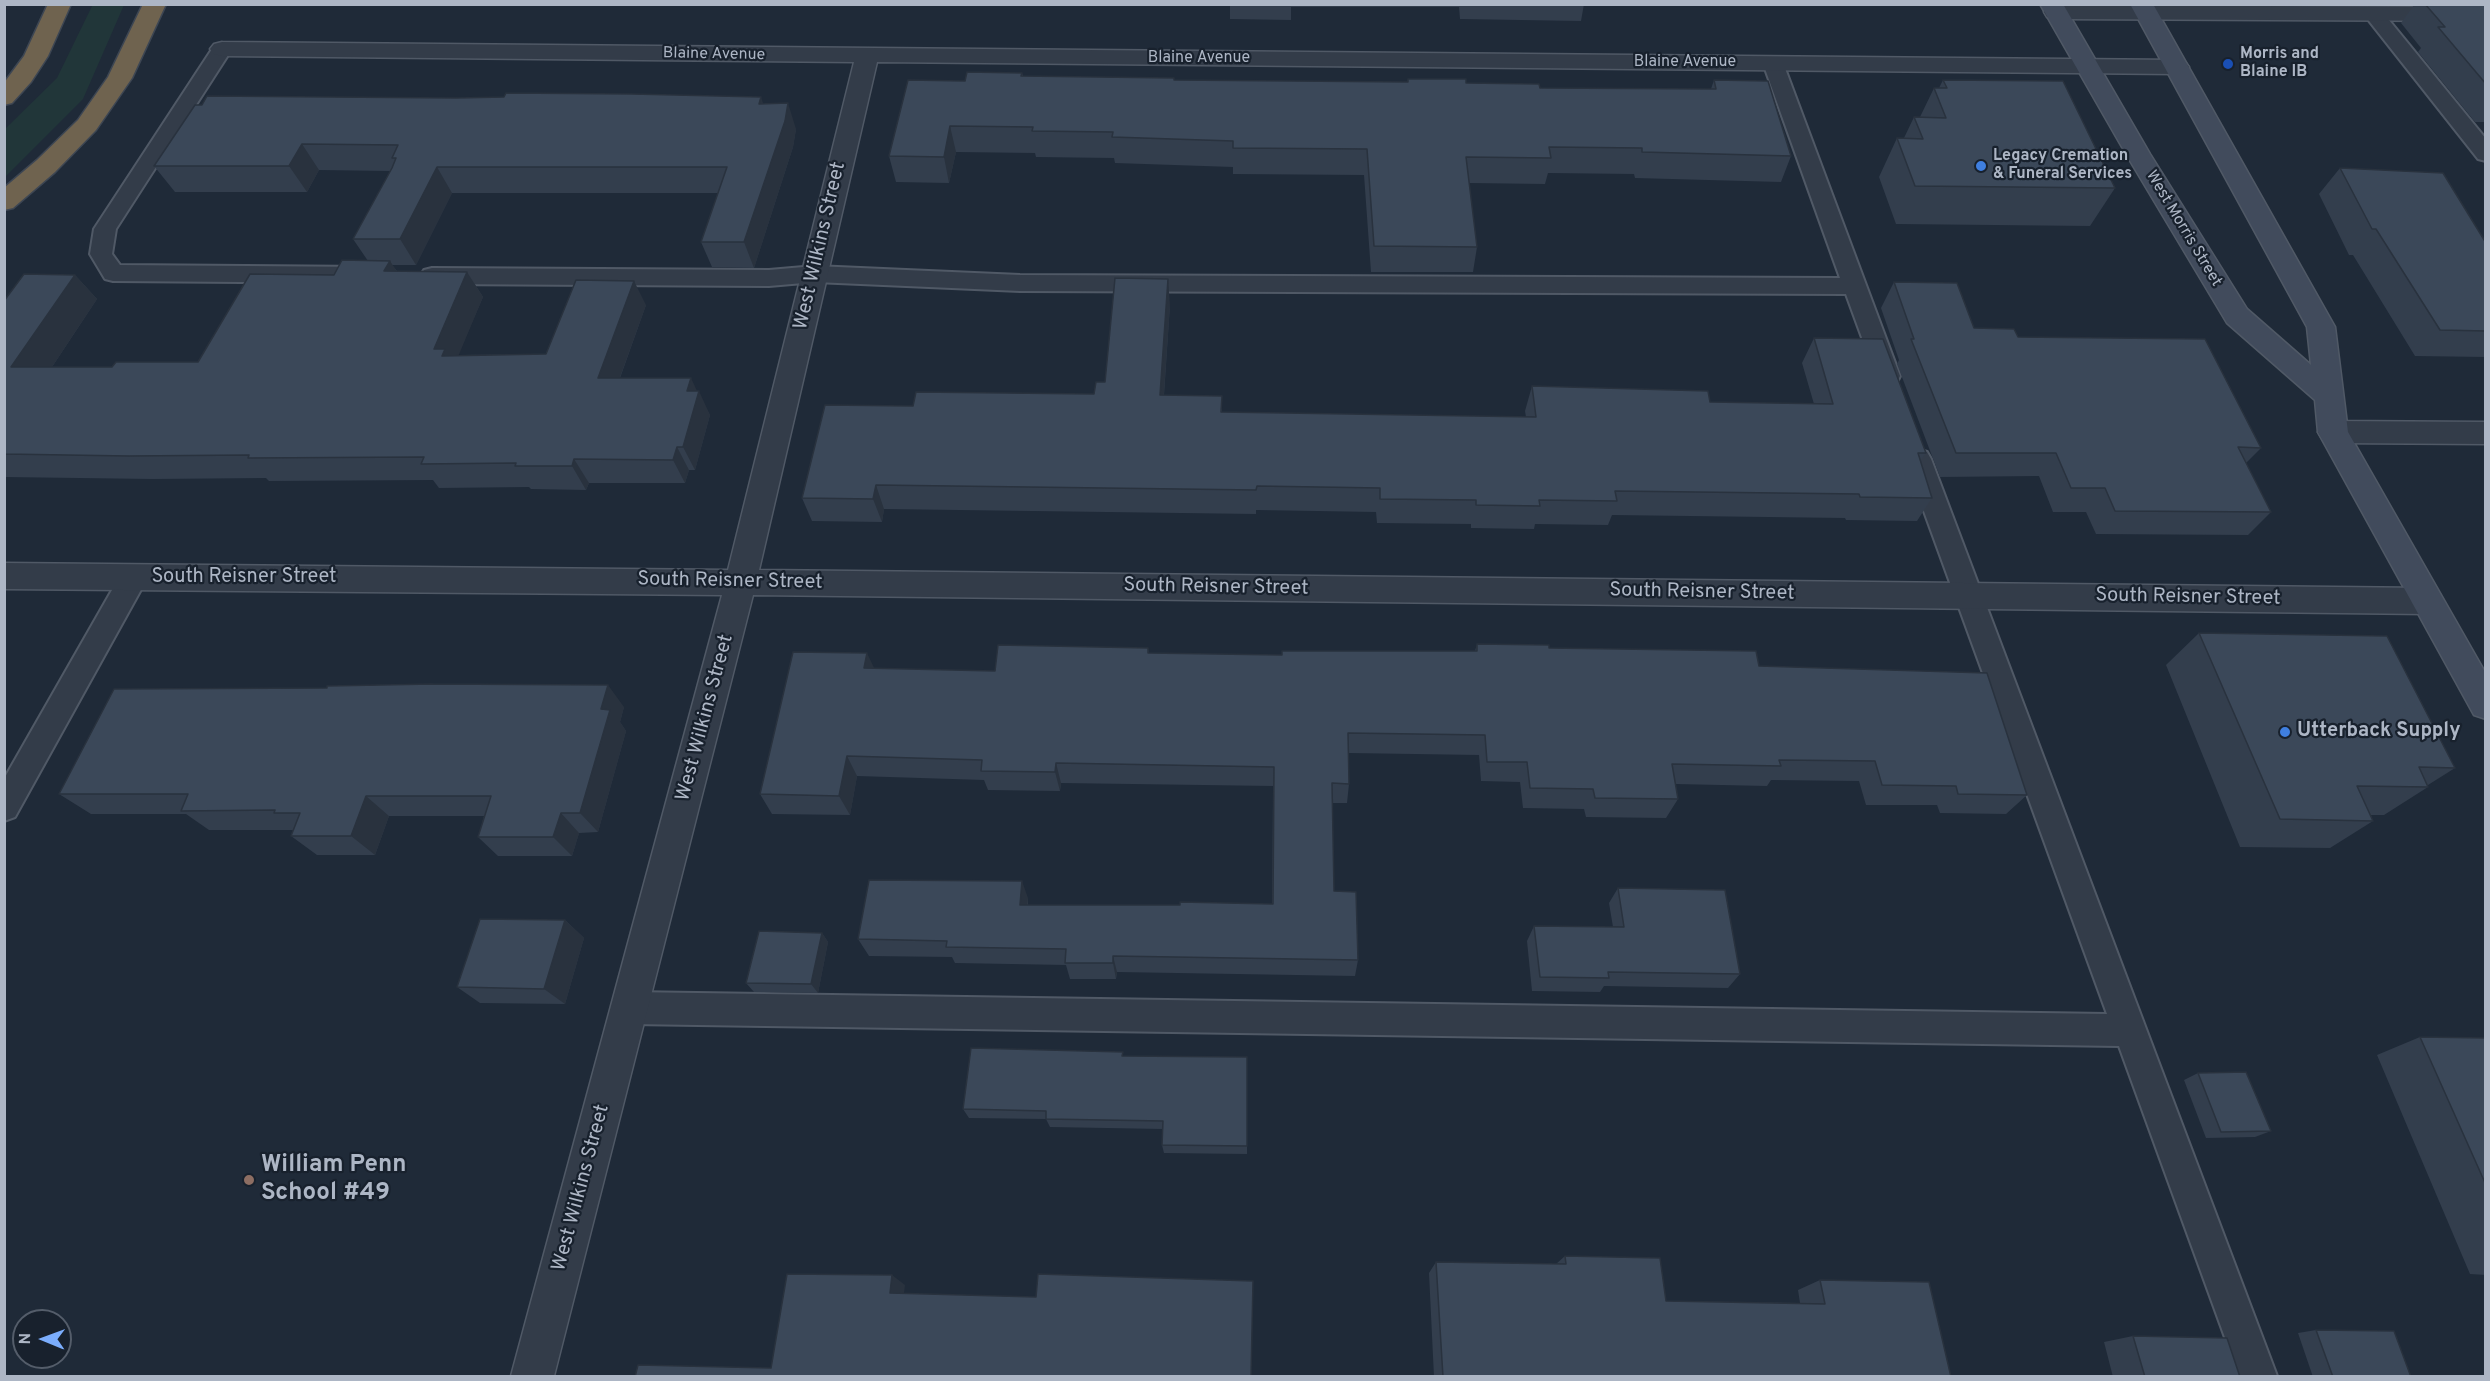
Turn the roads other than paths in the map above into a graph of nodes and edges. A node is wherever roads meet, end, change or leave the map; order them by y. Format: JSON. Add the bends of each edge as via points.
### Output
{"nodes":[{"id":1,"x":60,"y":4,"type":"edge"},
{"id":2,"x":155,"y":4,"type":"edge"},
{"id":3,"x":2053,"y":8,"type":"edge"},
{"id":4,"x":2144,"y":9,"type":"edge"},
{"id":5,"x":2373,"y":13,"type":"junction"},
{"id":6,"x":2486,"y":14,"type":"edge"},
{"id":7,"x":222,"y":49,"type":"joint"},
{"id":8,"x":867,"y":56,"type":"junction"},
{"id":9,"x":1773,"y":63,"type":"junction"},
{"id":10,"x":2086,"y":66,"type":"junction"},
{"id":11,"x":2176,"y":67,"type":"junction"},
{"id":12,"x":4,"y":98,"type":"edge"},
{"id":13,"x":2486,"y":154,"type":"edge"},
{"id":14,"x":4,"y":202,"type":"edge"},
{"id":15,"x":815,"y":274,"type":"junction"},
{"id":16,"x":388,"y":275,"type":"edge"},
{"id":17,"x":411,"y":276,"type":"edge"},
{"id":18,"x":1855,"y":286,"type":"junction"},
{"id":19,"x":2329,"y":396,"type":"junction"},
{"id":20,"x":1896,"y":398,"type":"edge"},
{"id":21,"x":1908,"y":431,"type":"edge"},
{"id":22,"x":2333,"y":432,"type":"junction"},
{"id":23,"x":2486,"y":433,"type":"edge"},
{"id":24,"x":4,"y":576,"type":"edge"},
{"id":25,"x":134,"y":578,"type":"junction"},
{"id":26,"x":741,"y":582,"type":"junction"},
{"id":27,"x":1968,"y":596,"type":"junction"},
{"id":28,"x":2427,"y":601,"type":"junction"},
{"id":29,"x":2486,"y":705,"type":"edge"},
{"id":30,"x":4,"y":808,"type":"edge"},
{"id":31,"x":630,"y":1008,"type":"junction"},
{"id":32,"x":2130,"y":1030,"type":"junction"},
{"id":33,"x":532,"y":1377,"type":"edge"},
{"id":34,"x":2258,"y":1377,"type":"edge"}],
"edges":[{"from":1,"to":12,"type":"highway","via":[[36,56]]},
{"from":2,"to":14,"type":"highway","via":[[120,78],[87,125]]},
{"from":3,"to":4,"type":"street"},
{"from":3,"to":10,"type":"main road","name":"West Morris Street"},
{"from":4,"to":5,"type":"street"},
{"from":4,"to":11,"type":"main road"},
{"from":5,"to":6,"type":"street"},
{"from":5,"to":13,"type":"lane"},
{"from":7,"to":8,"type":"street","name":"Blaine Avenue"},
{"from":7,"to":16,"type":"lane","via":[[105,230],[101,254],[113,273]]},
{"from":8,"to":9,"type":"street","name":"Blaine Avenue"},
{"from":8,"to":15,"type":"street","name":"West Wilkins Street"},
{"from":9,"to":10,"type":"street","name":"Blaine Avenue"},
{"from":9,"to":18,"type":"lane"},
{"from":10,"to":11,"type":"street","name":"Blaine Avenue"},
{"from":10,"to":19,"type":"main road","name":"West Morris Street","via":[[2236,316]]},
{"from":11,"to":19,"type":"main road","via":[[2321,327]]},
{"from":15,"to":17,"type":"lane","via":[[769,279]]},
{"from":15,"to":18,"type":"lane","via":[[1020,283]]},
{"from":15,"to":26,"type":"street","name":"West Wilkins Street"},
{"from":18,"to":20,"type":"lane"},
{"from":19,"to":22,"type":"main road"},
{"from":21,"to":27,"type":"lane"},
{"from":22,"to":23,"type":"street"},
{"from":22,"to":28,"type":"main road"},
{"from":24,"to":25,"type":"street","name":"South Reisner Street"},
{"from":25,"to":26,"type":"street","name":"South Reisner Street"},
{"from":25,"to":30,"type":"lane"},
{"from":26,"to":27,"type":"street","name":"South Reisner Street"},
{"from":26,"to":31,"type":"street","name":"West Wilkins Street"},
{"from":27,"to":28,"type":"street","name":"South Reisner Street"},
{"from":27,"to":32,"type":"lane"},
{"from":28,"to":29,"type":"main road"},
{"from":31,"to":32,"type":"lane"},
{"from":31,"to":33,"type":"street","name":"West Wilkins Street"},
{"from":32,"to":34,"type":"lane"}]}
